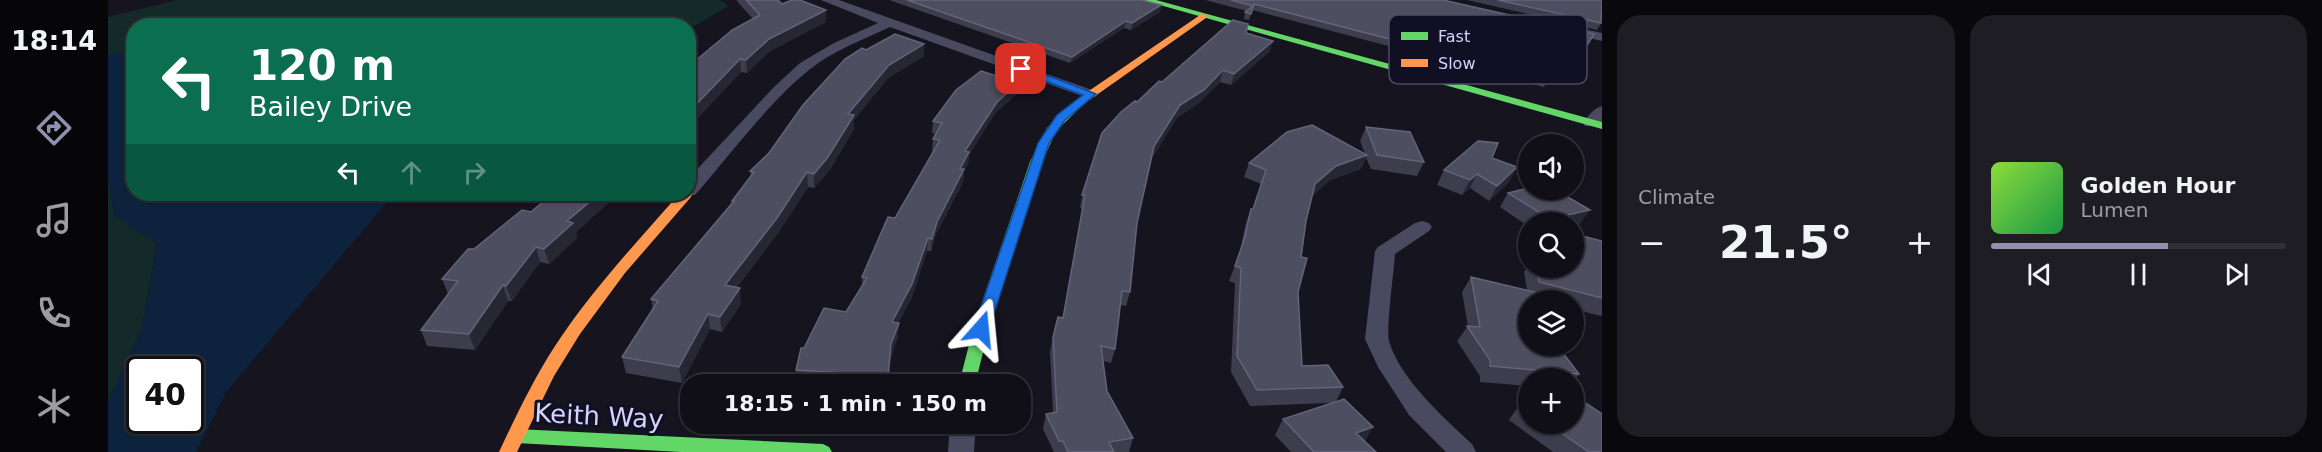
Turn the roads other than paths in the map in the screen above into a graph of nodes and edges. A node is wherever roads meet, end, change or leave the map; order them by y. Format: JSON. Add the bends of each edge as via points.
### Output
{"nodes":[{"id":1,"x":827,"y":0,"type":"edge"},
{"id":2,"x":1146,"y":0,"type":"edge"},
{"id":3,"x":1203,"y":16,"type":"junction"},
{"id":4,"x":890,"y":22,"type":"junction"},
{"id":5,"x":1587,"y":33,"type":"edge"},
{"id":6,"x":1602,"y":37,"type":"edge"},
{"id":7,"x":1389,"y":65,"type":"edge"},
{"id":8,"x":1461,"y":84,"type":"edge"},
{"id":9,"x":1090,"y":94,"type":"junction"},
{"id":10,"x":1598,"y":120,"type":"edge"},
{"id":11,"x":696,"y":182,"type":"edge"},
{"id":12,"x":679,"y":201,"type":"edge"},
{"id":13,"x":1422,"y":227,"type":"dead end"},
{"id":14,"x":970,"y":374,"type":"edge"},
{"id":15,"x":962,"y":434,"type":"edge"},
{"id":16,"x":516,"y":436,"type":"junction"},
{"id":17,"x":508,"y":452,"type":"edge"},
{"id":18,"x":824,"y":452,"type":"edge"},
{"id":19,"x":961,"y":452,"type":"edge"},
{"id":20,"x":1464,"y":452,"type":"edge"}],
"edges":[{"from":1,"to":4,"type":"street"},
{"from":2,"to":3,"type":"street"},
{"from":3,"to":7,"type":"street"},
{"from":3,"to":9,"type":"street"},
{"from":4,"to":9,"type":"street"},
{"from":4,"to":11,"type":"street","via":[[804,66]]},
{"from":5,"to":6,"type":"street"},
{"from":8,"to":10,"type":"street"},
{"from":9,"to":14,"type":"street","via":[[1061,117],[1044,143]]},
{"from":12,"to":16,"type":"street","via":[[611,280],[568,338]]},
{"from":13,"to":20,"type":"street","via":[[1385,251],[1377,339],[1386,361],[1412,400]]},
{"from":15,"to":19,"type":"street"},
{"from":16,"to":17,"type":"street"},
{"from":16,"to":18,"type":"street","name":"Keith Way"}]}
